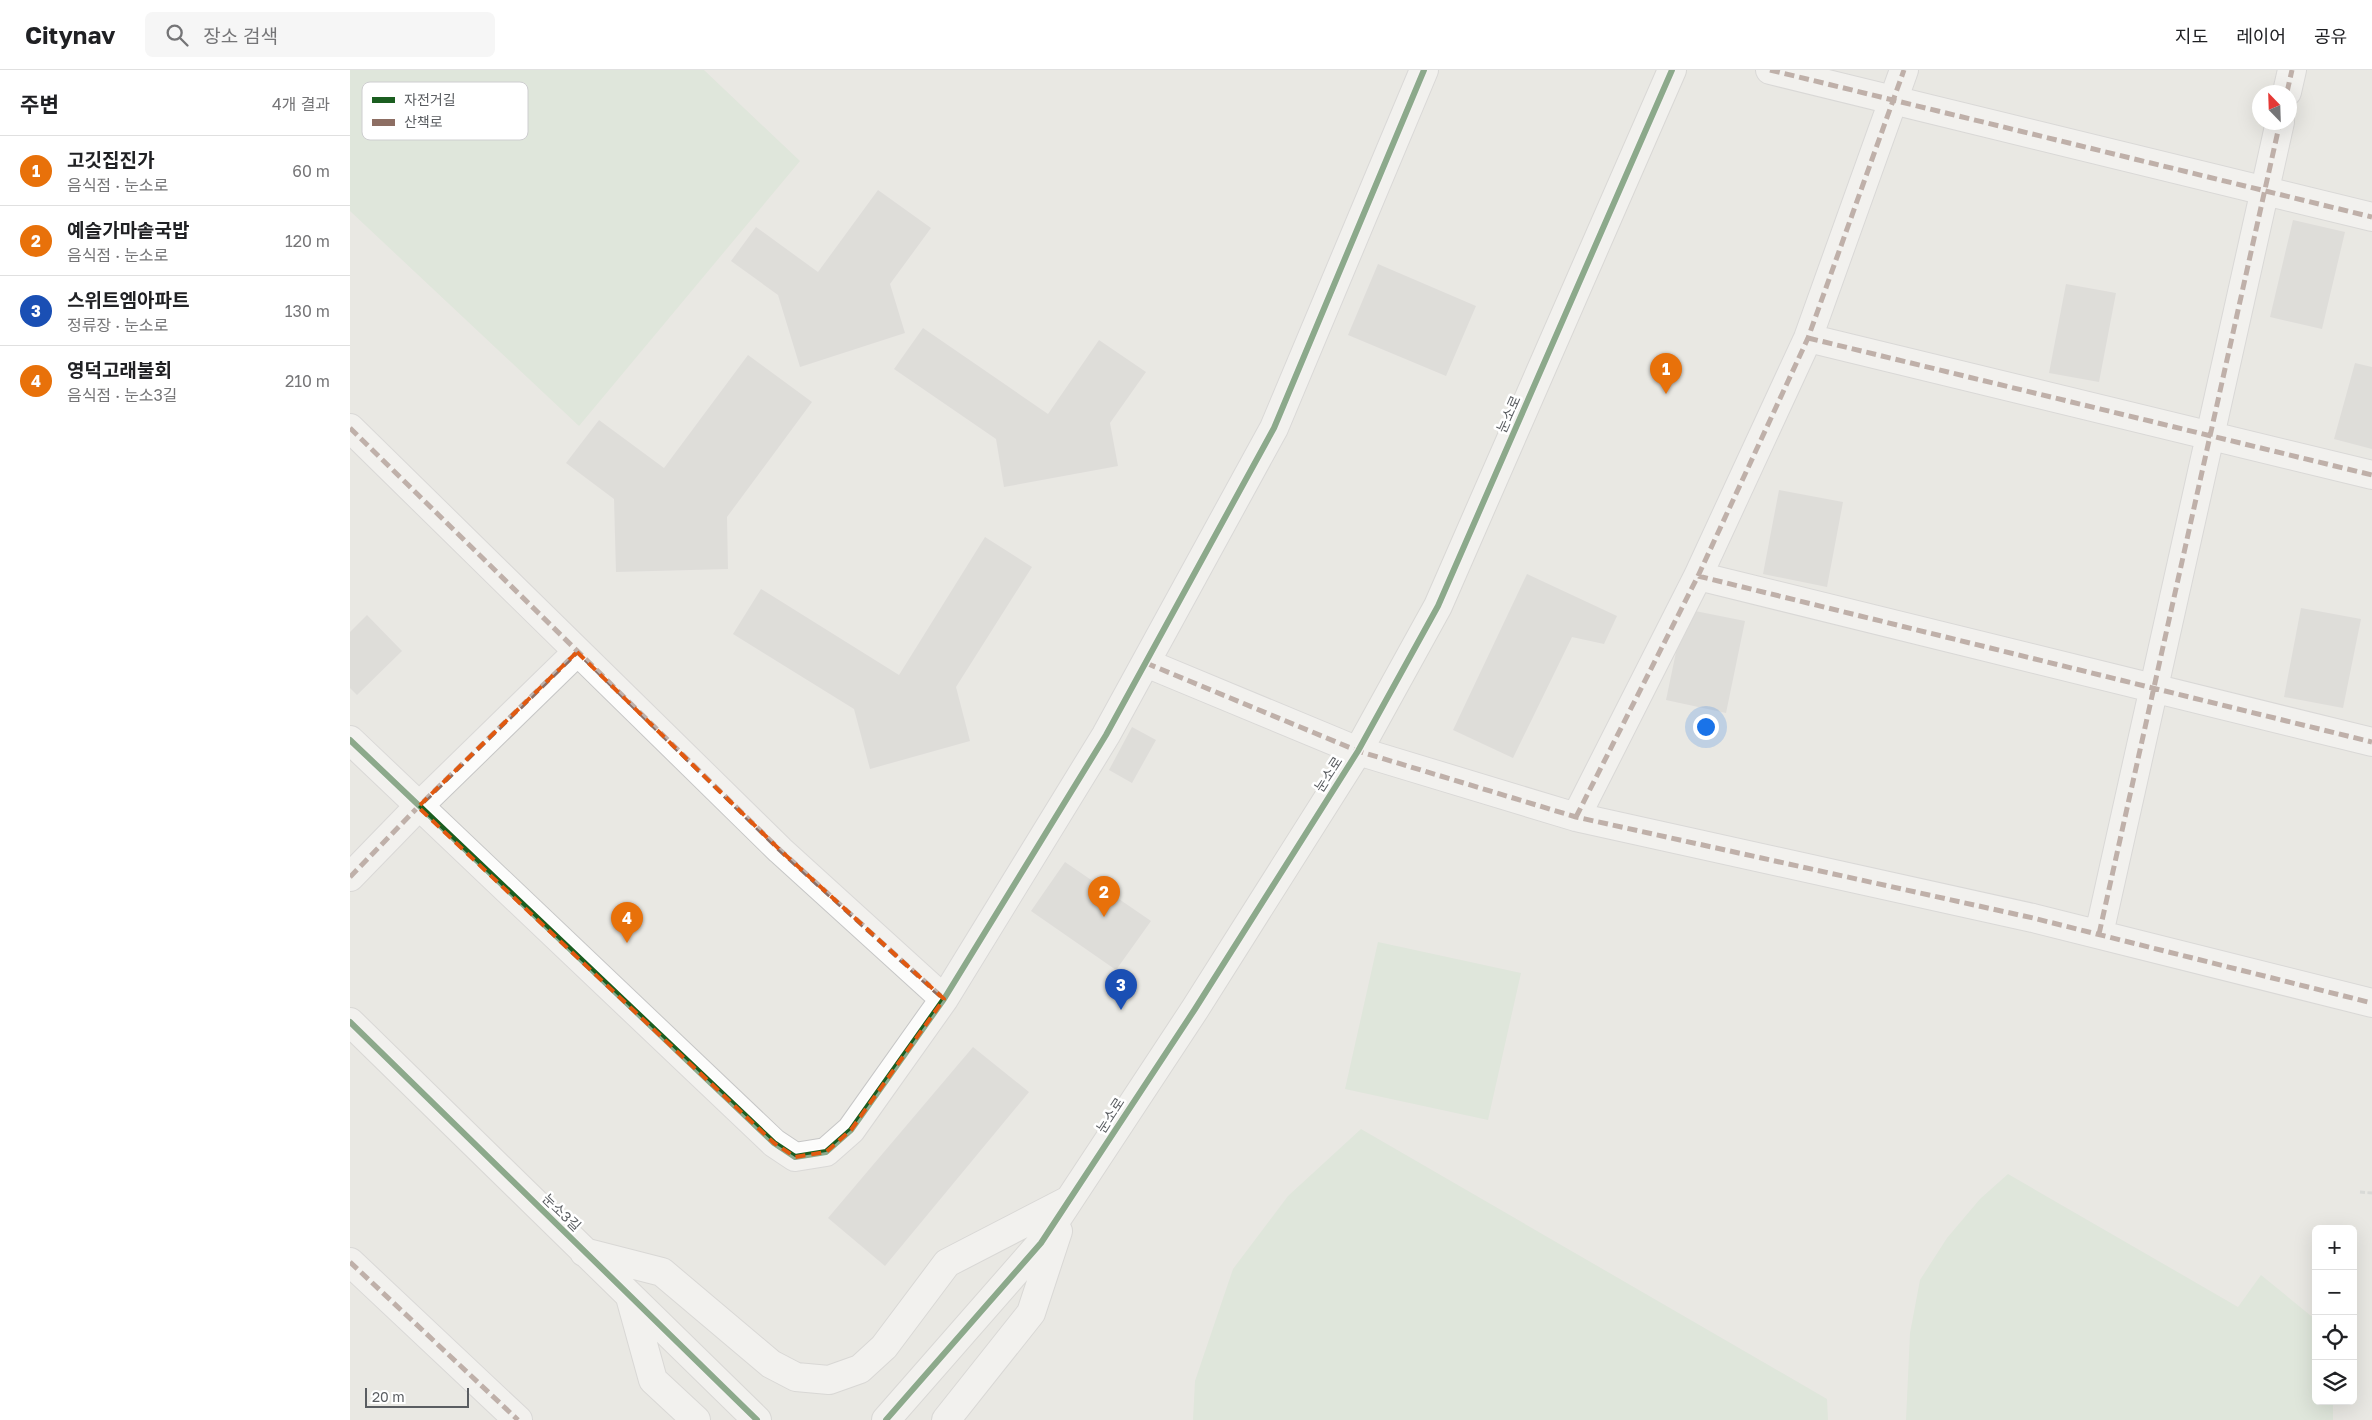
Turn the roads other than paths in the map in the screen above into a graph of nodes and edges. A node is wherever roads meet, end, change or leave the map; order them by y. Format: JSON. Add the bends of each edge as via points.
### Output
{"nodes":[{"id":1,"x":1424,"y":70,"type":"edge"},
{"id":2,"x":1672,"y":70,"type":"edge"},
{"id":3,"x":1770,"y":70,"type":"edge"},
{"id":4,"x":1904,"y":70,"type":"edge"},
{"id":5,"x":2292,"y":70,"type":"edge"},
{"id":6,"x":2288,"y":85,"type":"edge"},
{"id":7,"x":1894,"y":100,"type":"junction"},
{"id":8,"x":2278,"y":130,"type":"edge"},
{"id":9,"x":2265,"y":191,"type":"junction"},
{"id":10,"x":2372,"y":217,"type":"edge"},
{"id":11,"x":1808,"y":338,"type":"junction"},
{"id":12,"x":350,"y":428,"type":"edge"},
{"id":13,"x":2210,"y":436,"type":"junction"},
{"id":14,"x":2372,"y":475,"type":"edge"},
{"id":15,"x":1698,"y":576,"type":"junction"},
{"id":16,"x":577,"y":652,"type":"junction"},
{"id":17,"x":1146,"y":663,"type":"junction"},
{"id":18,"x":2154,"y":689,"type":"junction"},
{"id":19,"x":350,"y":740,"type":"edge"},
{"id":20,"x":2372,"y":742,"type":"edge"},
{"id":21,"x":1358,"y":751,"type":"junction"},
{"id":22,"x":418,"y":807,"type":"junction"},
{"id":23,"x":1576,"y":817,"type":"junction"},
{"id":24,"x":350,"y":877,"type":"edge"},
{"id":25,"x":2099,"y":934,"type":"junction"},
{"id":26,"x":944,"y":999,"type":"junction"},
{"id":27,"x":2372,"y":1002,"type":"edge"},
{"id":28,"x":350,"y":1022,"type":"edge"},
{"id":29,"x":1069,"y":1200,"type":"junction"},
{"id":30,"x":584,"y":1252,"type":"junction"},
{"id":31,"x":350,"y":1262,"type":"edge"},
{"id":32,"x":629,"y":1295,"type":"junction"},
{"id":33,"x":518,"y":1420,"type":"edge"},
{"id":34,"x":696,"y":1420,"type":"edge"},
{"id":35,"x":756,"y":1420,"type":"edge"},
{"id":36,"x":886,"y":1420,"type":"edge"},
{"id":37,"x":946,"y":1420,"type":"edge"}],
"edges":[{"from":1,"to":17,"type":"street","via":[[1274,428]]},
{"from":2,"to":21,"type":"street","name":"눈소로","via":[[1438,606]]},
{"from":3,"to":7,"type":"street"},
{"from":4,"to":7,"type":"street"},
{"from":5,"to":6,"type":"street"},
{"from":7,"to":9,"type":"street"},
{"from":7,"to":11,"type":"street"},
{"from":8,"to":9,"type":"street"},
{"from":9,"to":10,"type":"street"},
{"from":9,"to":13,"type":"street"},
{"from":11,"to":13,"type":"street"},
{"from":11,"to":15,"type":"street"},
{"from":12,"to":16,"type":"street"},
{"from":13,"to":14,"type":"street"},
{"from":13,"to":18,"type":"street"},
{"from":15,"to":18,"type":"street"},
{"from":15,"to":23,"type":"street"},
{"from":16,"to":22,"type":"street"},
{"from":16,"to":26,"type":"street","via":[[780,850]]},
{"from":17,"to":21,"type":"street"},
{"from":17,"to":26,"type":"street","via":[[1106,735]]},
{"from":18,"to":20,"type":"street"},
{"from":18,"to":25,"type":"street"},
{"from":19,"to":22,"type":"street"},
{"from":21,"to":23,"type":"street"},
{"from":21,"to":29,"type":"street","name":"눈소로"},
{"from":22,"to":24,"type":"street"},
{"from":22,"to":26,"type":"street","via":[[774,1143],[795,1157],[826,1152],[850,1130]]},
{"from":23,"to":25,"type":"street"},
{"from":25,"to":27,"type":"street"},
{"from":28,"to":30,"type":"street","name":"눈소3길"},
{"from":29,"to":30,"type":"street","via":[[947,1263],[884,1347],[860,1370],[829,1380],[796,1377],[772,1364],[662,1272]]},
{"from":29,"to":36,"type":"street","name":"눈소로","via":[[1041,1243]]},
{"from":29,"to":37,"type":"street","via":[[1031,1313]]},
{"from":30,"to":32,"type":"street","name":"눈소3길"},
{"from":31,"to":33,"type":"street"},
{"from":32,"to":34,"type":"street","via":[[654,1380]]},
{"from":32,"to":35,"type":"street","name":"눈소3길"}]}
